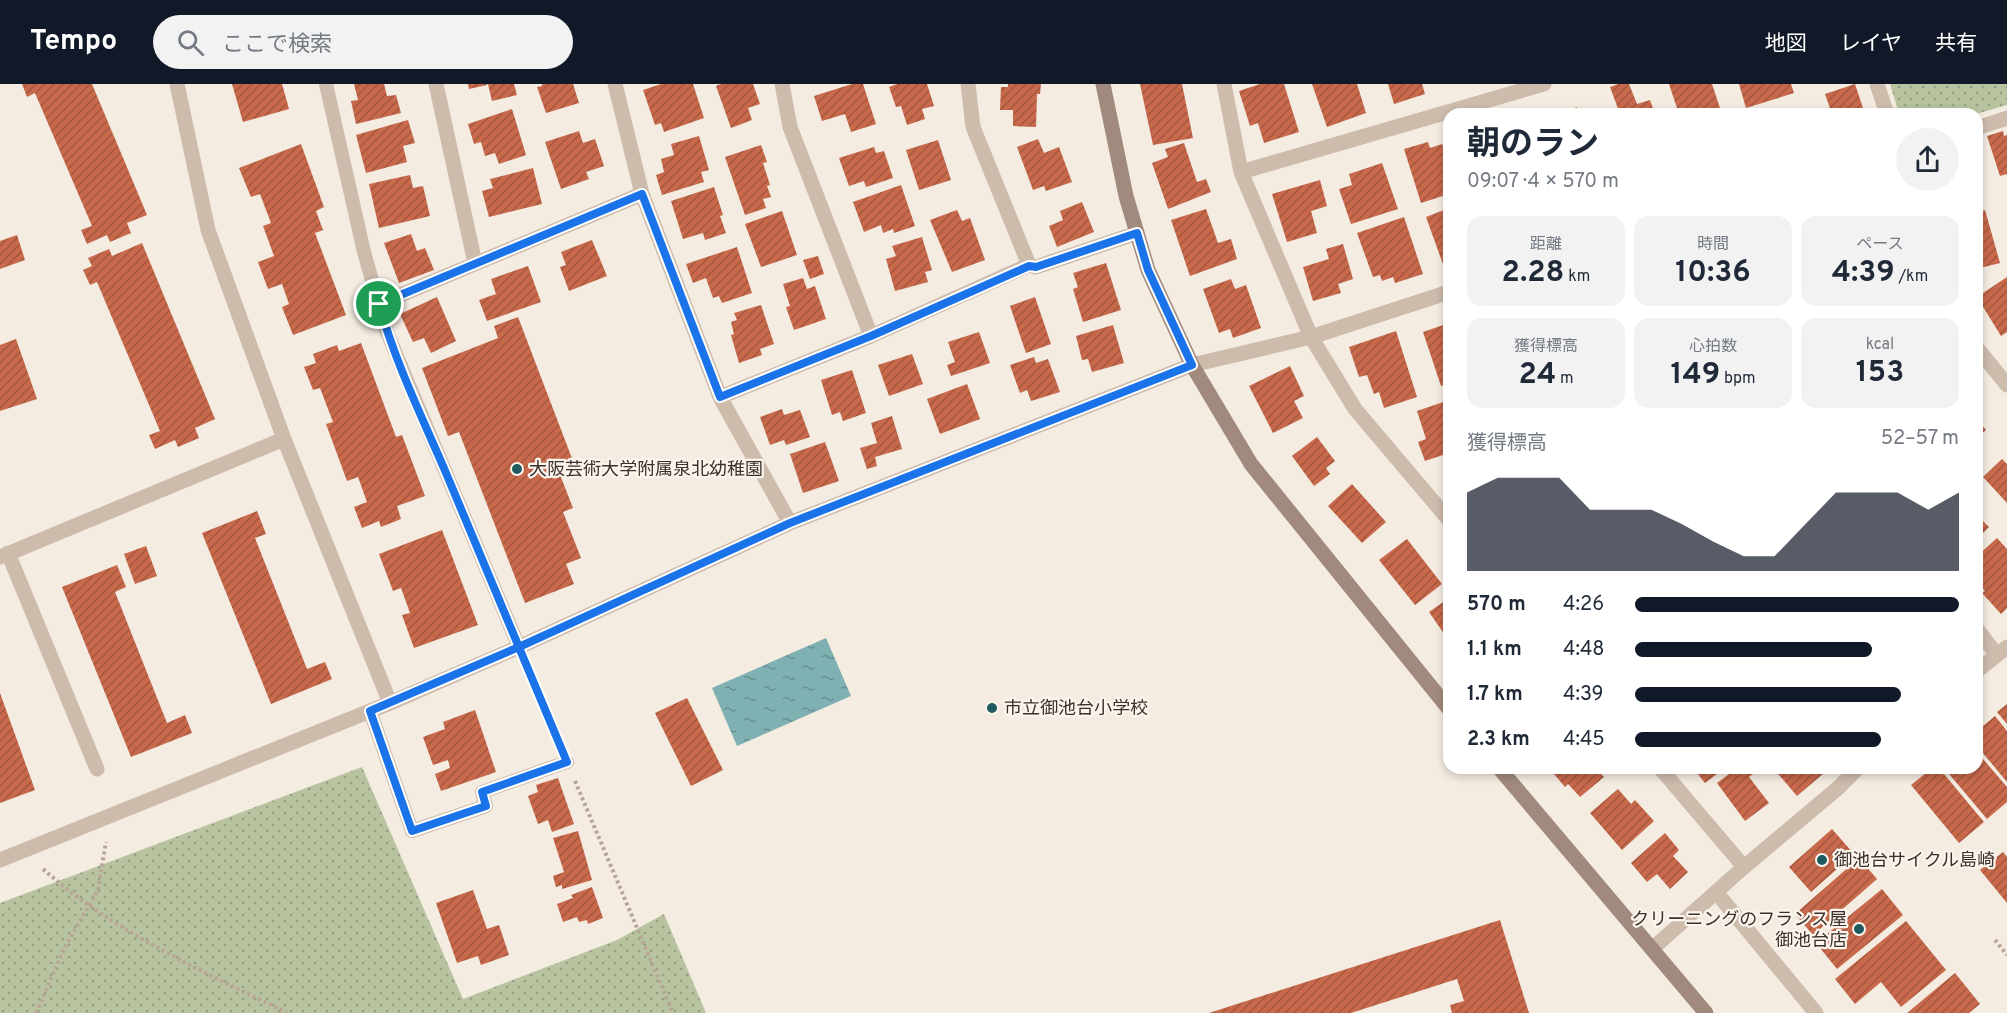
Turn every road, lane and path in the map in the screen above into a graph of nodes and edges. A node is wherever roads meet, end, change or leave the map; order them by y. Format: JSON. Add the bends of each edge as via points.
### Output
{"nodes":[{"id":1,"x":177,"y":84,"type":"edge"},
{"id":2,"x":326,"y":84,"type":"edge"},
{"id":3,"x":436,"y":84,"type":"edge"},
{"id":4,"x":615,"y":84,"type":"edge"},
{"id":5,"x":782,"y":84,"type":"edge"},
{"id":6,"x":968,"y":84,"type":"edge"},
{"id":7,"x":1103,"y":84,"type":"edge"},
{"id":8,"x":1224,"y":84,"type":"edge"},
{"id":9,"x":1544,"y":84,"type":"edge"},
{"id":10,"x":1877,"y":84,"type":"edge"},
{"id":11,"x":1461,"y":108,"type":"edge"},
{"id":12,"x":1885,"y":108,"type":"edge"},
{"id":13,"x":1443,"y":113,"type":"edge"},
{"id":14,"x":2007,"y":118,"type":"edge"},
{"id":15,"x":1983,"y":126,"type":"edge"},
{"id":16,"x":1241,"y":172,"type":"junction"},
{"id":17,"x":642,"y":194,"type":"junction"},
{"id":18,"x":1137,"y":233,"type":"junction"},
{"id":19,"x":475,"y":263,"type":"junction"},
{"id":20,"x":1029,"y":266,"type":"junction"},
{"id":21,"x":1443,"y":294,"type":"edge"},
{"id":22,"x":379,"y":304,"type":"junction"},
{"id":23,"x":871,"y":336,"type":"junction"},
{"id":24,"x":1311,"y":337,"type":"junction"},
{"id":25,"x":1983,"y":355,"type":"edge"},
{"id":26,"x":1192,"y":365,"type":"junction"},
{"id":27,"x":2007,"y":385,"type":"edge"},
{"id":28,"x":720,"y":397,"type":"junction"},
{"id":29,"x":284,"y":439,"type":"junction"},
{"id":30,"x":1443,"y":513,"type":"edge"},
{"id":31,"x":790,"y":523,"type":"junction"},
{"id":32,"x":4,"y":555,"type":"edge"},
{"id":33,"x":1983,"y":634,"type":"edge"},
{"id":34,"x":519,"y":647,"type":"junction"},
{"id":35,"x":2002,"y":651,"type":"edge"},
{"id":36,"x":1983,"y":666,"type":"edge"},
{"id":37,"x":1443,"y":702,"type":"edge"},
{"id":38,"x":390,"y":703,"type":"junction"},
{"id":39,"x":370,"y":711,"type":"junction"},
{"id":40,"x":567,"y":762,"type":"junction"},
{"id":41,"x":97,"y":769,"type":"dead end"},
{"id":42,"x":1504,"y":774,"type":"edge"},
{"id":43,"x":1665,"y":774,"type":"edge"},
{"id":44,"x":1852,"y":774,"type":"edge"},
{"id":45,"x":111,"y":815,"type":"junction"},
{"id":46,"x":26,"y":849,"type":"junction"},
{"id":47,"x":0,"y":860,"type":"edge"},
{"id":48,"x":1744,"y":867,"type":"junction"},
{"id":49,"x":1716,"y":892,"type":"junction"},
{"id":50,"x":88,"y":905,"type":"junction"},
{"id":51,"x":1995,"y":940,"type":"dead end"},
{"id":52,"x":1652,"y":949,"type":"junction"},
{"id":53,"x":2007,"y":955,"type":"edge"},
{"id":54,"x":36,"y":1013,"type":"edge"},
{"id":55,"x":287,"y":1013,"type":"edge"},
{"id":56,"x":673,"y":1013,"type":"edge"},
{"id":57,"x":1706,"y":1013,"type":"edge"},
{"id":58,"x":1816,"y":1013,"type":"edge"}],
"edges":[{"from":1,"to":29,"type":"street","via":[[208,230]]},
{"from":2,"to":22,"type":"lane"},
{"from":3,"to":19,"type":"street"},
{"from":4,"to":17,"type":"street"},
{"from":5,"to":23,"type":"street","via":[[790,127]]},
{"from":6,"to":20,"type":"street","via":[[973,127]]},
{"from":7,"to":18,"type":"street"},
{"from":8,"to":16,"type":"street"},
{"from":9,"to":11,"type":"street"},
{"from":10,"to":12,"type":"street"},
{"from":13,"to":16,"type":"street"},
{"from":14,"to":15,"type":"street"},
{"from":16,"to":24,"type":"street"},
{"from":17,"to":19,"type":"street"},
{"from":17,"to":28,"type":"street"},
{"from":18,"to":20,"type":"street","via":[[1036,267]]},
{"from":18,"to":26,"type":"street","via":[[1148,270]]},
{"from":19,"to":22,"type":"street"},
{"from":20,"to":23,"type":"street"},
{"from":21,"to":24,"type":"street"},
{"from":22,"to":34,"type":"lane","via":[[386,330]]},
{"from":23,"to":28,"type":"street"},
{"from":24,"to":26,"type":"street"},
{"from":24,"to":30,"type":"street","via":[[1355,409]]},
{"from":25,"to":27,"type":"street"},
{"from":26,"to":31,"type":"street"},
{"from":26,"to":37,"type":"street","via":[[1251,464]]},
{"from":28,"to":31,"type":"street"},
{"from":29,"to":32,"type":"street"},
{"from":29,"to":38,"type":"street"},
{"from":31,"to":34,"type":"street"},
{"from":32,"to":41,"type":"street"},
{"from":33,"to":35,"type":"street"},
{"from":34,"to":38,"type":"street"},
{"from":34,"to":40,"type":"path"},
{"from":35,"to":36,"type":"street"},
{"from":38,"to":39,"type":"street"},
{"from":39,"to":40,"type":"lane","via":[[412,831],[486,806],[482,792]]},
{"from":39,"to":45,"type":"street"},
{"from":40,"to":56,"type":"path"},
{"from":42,"to":52,"type":"street"},
{"from":43,"to":48,"type":"street"},
{"from":44,"to":48,"type":"street"},
{"from":45,"to":46,"type":"street"},
{"from":45,"to":50,"type":"path","via":[[98,890]]},
{"from":46,"to":47,"type":"street"},
{"from":46,"to":50,"type":"path","via":[[44,870]]},
{"from":48,"to":49,"type":"street"},
{"from":49,"to":52,"type":"street"},
{"from":49,"to":58,"type":"street"},
{"from":50,"to":54,"type":"path"},
{"from":50,"to":55,"type":"path","via":[[151,945]]},
{"from":51,"to":53,"type":"path"},
{"from":52,"to":57,"type":"street"}]}
